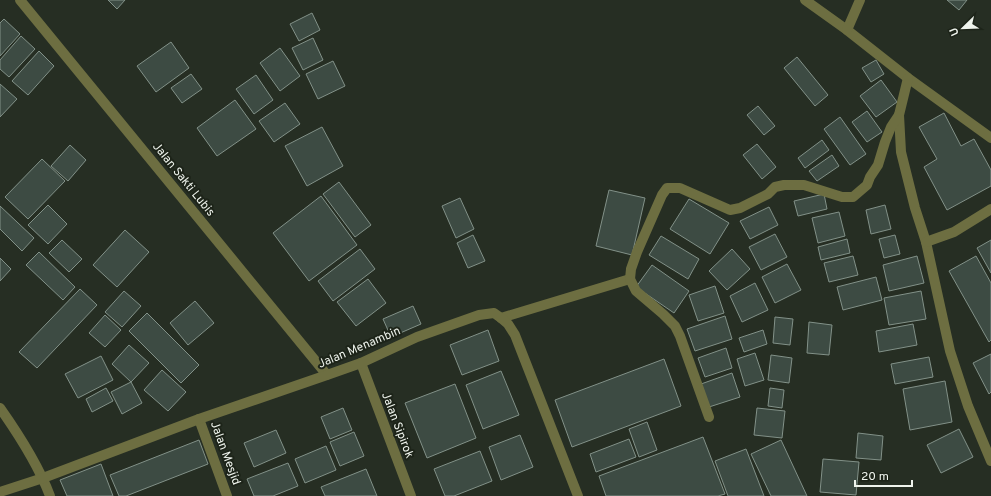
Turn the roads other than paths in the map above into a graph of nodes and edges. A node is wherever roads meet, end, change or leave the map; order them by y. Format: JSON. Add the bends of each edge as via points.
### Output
{"nodes":[{"id":1,"x":20,"y":0,"type":"edge"},
{"id":2,"x":805,"y":0,"type":"edge"},
{"id":3,"x":860,"y":0,"type":"edge"},
{"id":4,"x":847,"y":30,"type":"junction"},
{"id":5,"x":908,"y":78,"type":"junction"},
{"id":6,"x":899,"y":115,"type":"junction"},
{"id":7,"x":991,"y":138,"type":"edge"},
{"id":8,"x":991,"y":209,"type":"edge"},
{"id":9,"x":926,"y":242,"type":"junction"},
{"id":10,"x":630,"y":279,"type":"junction"},
{"id":11,"x":502,"y":318,"type":"junction"},
{"id":12,"x":361,"y":363,"type":"junction"},
{"id":13,"x":328,"y":375,"type":"junction"},
{"id":14,"x":0,"y":408,"type":"edge"},
{"id":15,"x":709,"y":417,"type":"dead end"},
{"id":16,"x":200,"y":419,"type":"junction"},
{"id":17,"x":991,"y":461,"type":"edge"},
{"id":18,"x":43,"y":478,"type":"junction"},
{"id":19,"x":0,"y":492,"type":"edge"},
{"id":20,"x":50,"y":496,"type":"edge"},
{"id":21,"x":227,"y":496,"type":"edge"},
{"id":22,"x":411,"y":496,"type":"edge"},
{"id":23,"x":578,"y":496,"type":"edge"}],
"edges":[{"from":1,"to":13,"type":"street","name":"Jalan Sakti Lubis"},
{"from":2,"to":4,"type":"street"},
{"from":3,"to":4,"type":"street"},
{"from":4,"to":5,"type":"street"},
{"from":5,"to":6,"type":"street"},
{"from":5,"to":7,"type":"street"},
{"from":6,"to":9,"type":"street","via":[[901,152],[914,208]]},
{"from":6,"to":10,"type":"street","via":[[867,185],[853,197],[842,197],[804,185],[784,185],[775,187],[768,194],[740,208],[730,210],[680,188],[667,188],[637,252]]},
{"from":8,"to":9,"type":"street","via":[[954,232]]},
{"from":9,"to":17,"type":"street","via":[[950,351],[968,406]]},
{"from":10,"to":11,"type":"street"},
{"from":10,"to":15,"type":"street","via":[[636,291],[675,326]]},
{"from":11,"to":12,"type":"street","name":"Jalan Menambin","via":[[494,313],[479,315],[416,337]]},
{"from":11,"to":23,"type":"street","via":[[515,335]]},
{"from":12,"to":13,"type":"street","name":"Jalan Menambin"},
{"from":12,"to":22,"type":"street","name":"Jalan Sipirok"},
{"from":13,"to":16,"type":"street","name":"Jalan Menambin"},
{"from":14,"to":18,"type":"street"},
{"from":16,"to":18,"type":"street","name":"Jalan Menambin"},
{"from":16,"to":21,"type":"street","name":"Jalan Mesjid"},
{"from":18,"to":19,"type":"street","name":"Jalan Menambin"},
{"from":18,"to":20,"type":"street"}]}
